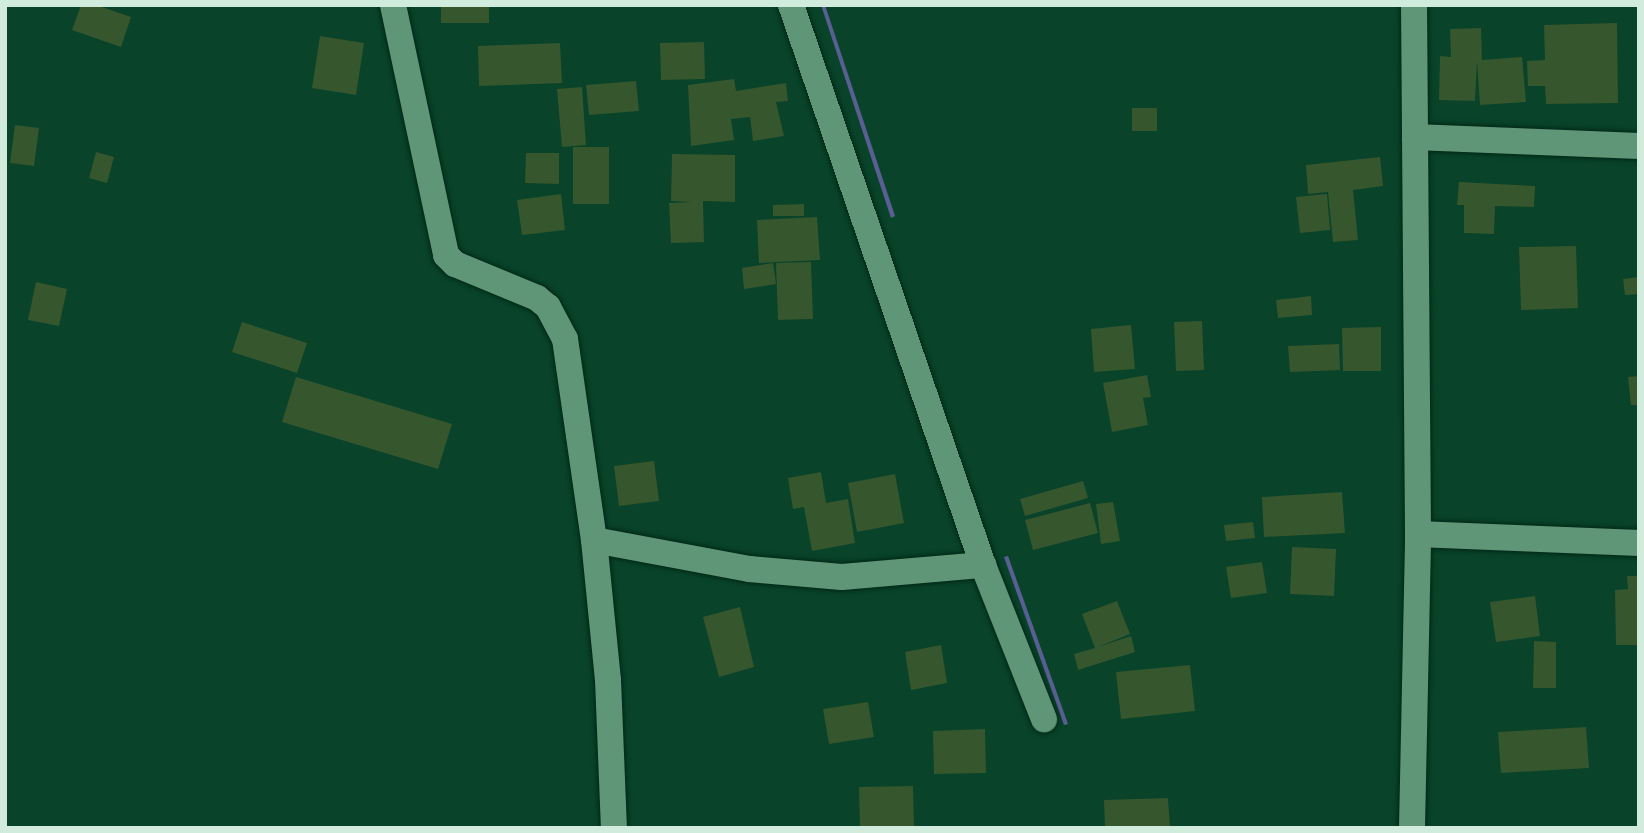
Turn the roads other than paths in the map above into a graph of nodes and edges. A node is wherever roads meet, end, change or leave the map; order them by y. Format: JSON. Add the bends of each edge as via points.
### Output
{"nodes":[{"id":1,"x":393,"y":5,"type":"edge"},
{"id":2,"x":791,"y":5,"type":"edge"},
{"id":3,"x":1414,"y":5,"type":"edge"},
{"id":4,"x":1415,"y":137,"type":"junction"},
{"id":5,"x":1639,"y":146,"type":"edge"},
{"id":6,"x":1418,"y":534,"type":"junction"},
{"id":7,"x":594,"y":540,"type":"junction"},
{"id":8,"x":1639,"y":543,"type":"edge"},
{"id":9,"x":983,"y":565,"type":"junction"},
{"id":10,"x":1044,"y":719,"type":"dead end"},
{"id":11,"x":614,"y":828,"type":"edge"},
{"id":12,"x":1412,"y":828,"type":"edge"}],
"edges":[{"from":1,"to":7,"type":"street","via":[[446,256],[537,298],[558,321],[565,339]]},
{"from":2,"to":9,"type":"street"},
{"from":3,"to":4,"type":"street"},
{"from":4,"to":5,"type":"street"},
{"from":4,"to":6,"type":"street"},
{"from":6,"to":8,"type":"street"},
{"from":6,"to":12,"type":"street"},
{"from":7,"to":9,"type":"street","via":[[749,569],[842,577]]},
{"from":7,"to":11,"type":"street","via":[[608,680]]},
{"from":9,"to":10,"type":"street"}]}
